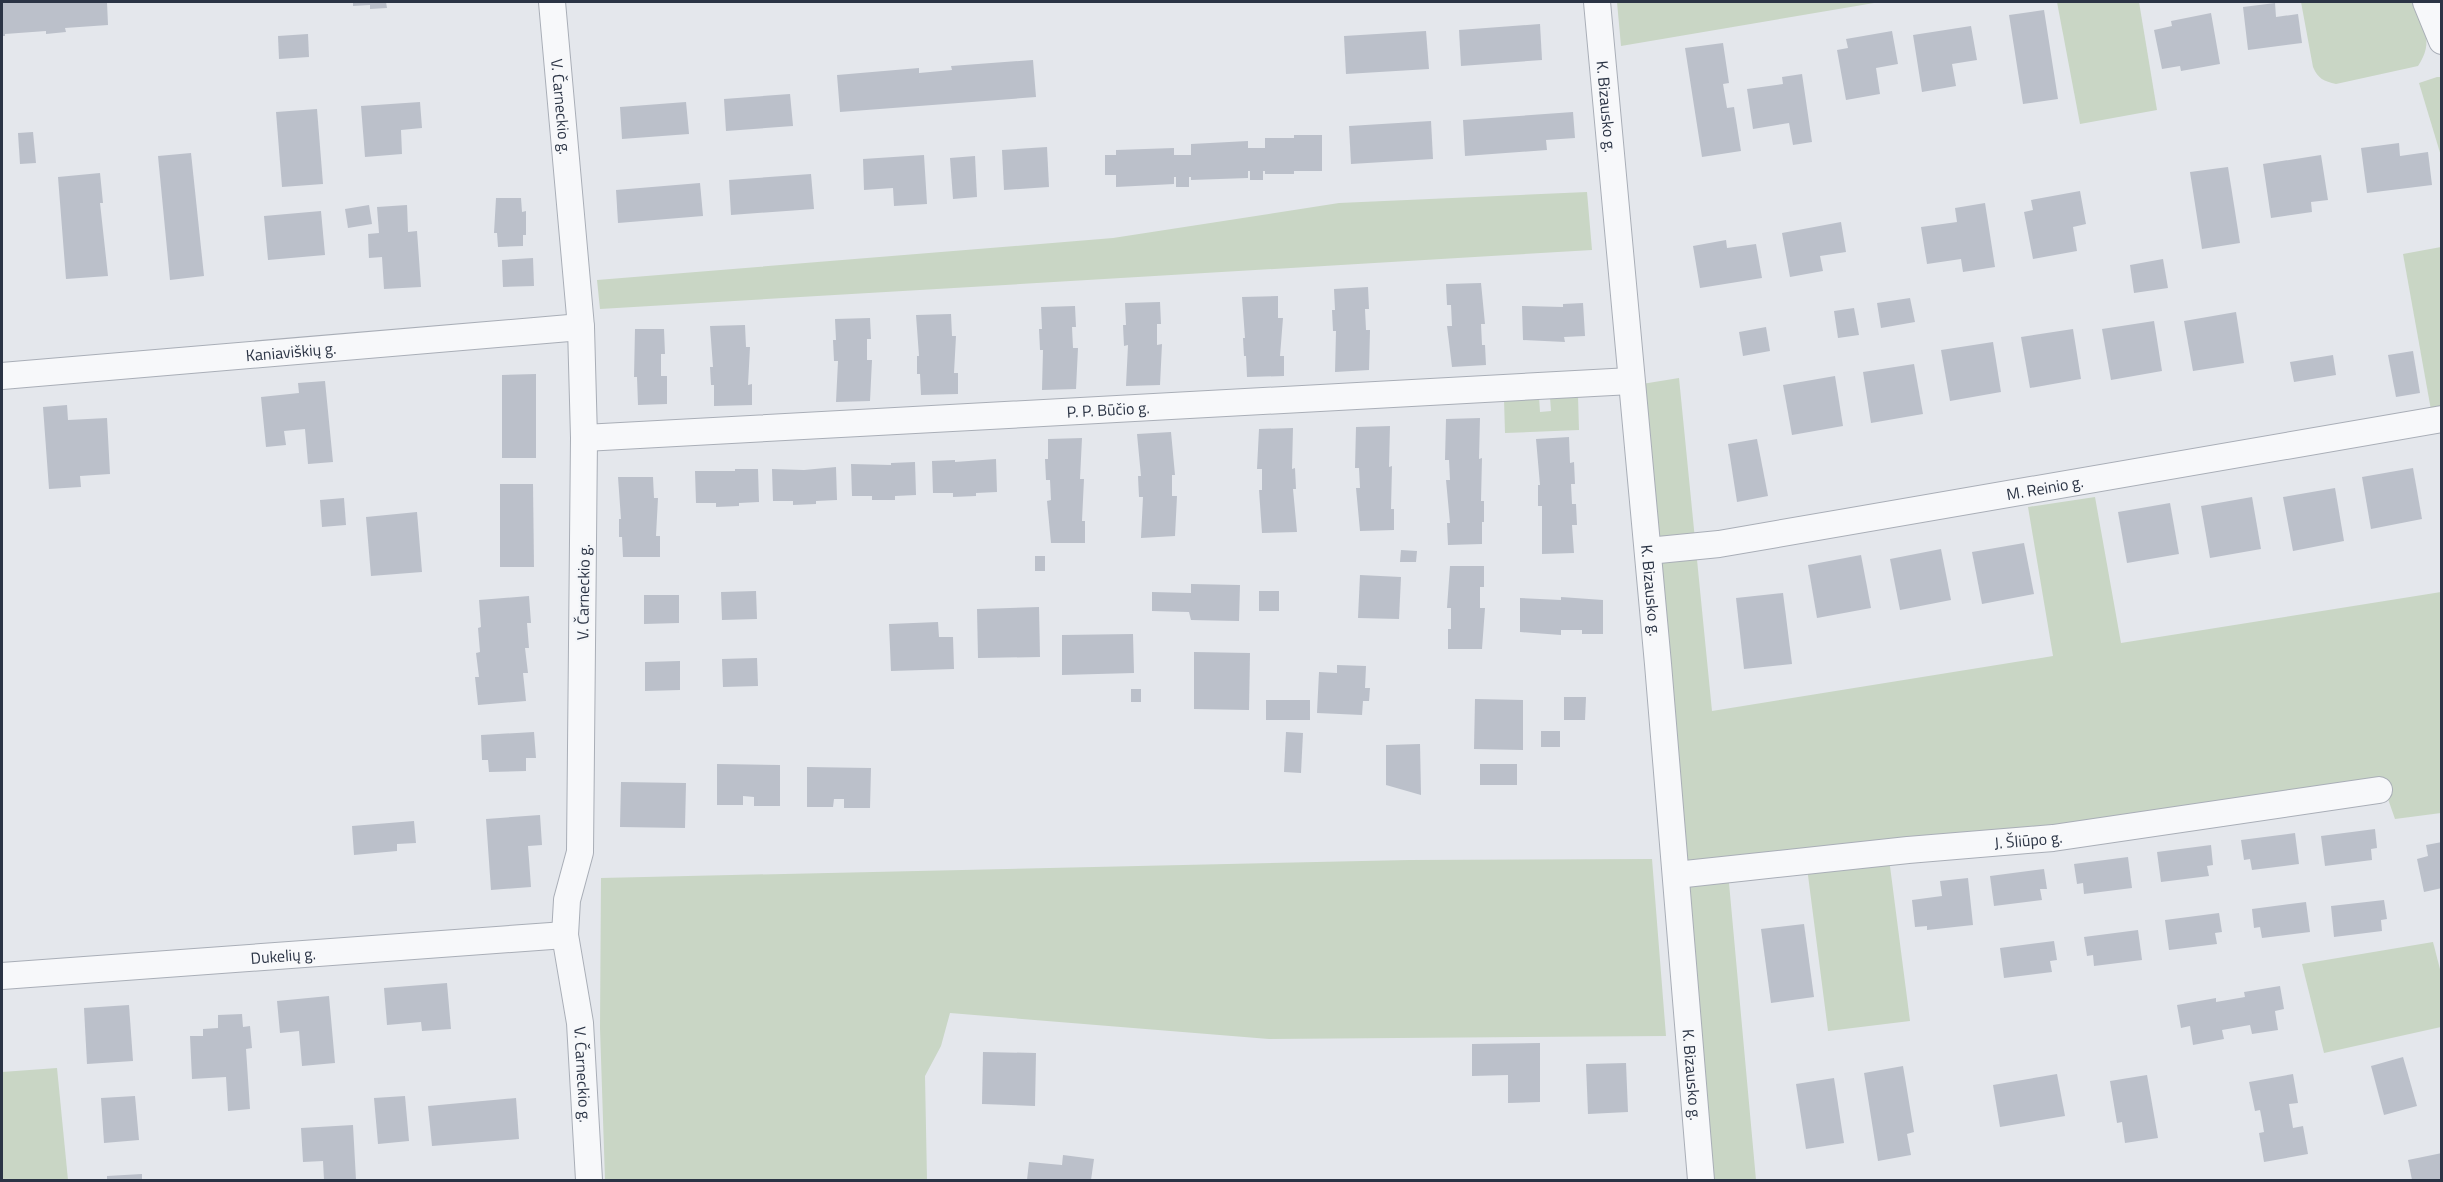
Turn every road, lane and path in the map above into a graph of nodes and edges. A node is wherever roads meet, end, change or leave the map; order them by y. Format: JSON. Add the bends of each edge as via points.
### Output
{"nodes":[{"id":1,"x":552,"y":2,"type":"edge"},
{"id":2,"x":1598,"y":2,"type":"edge"},
{"id":3,"x":2426,"y":2,"type":"edge"},
{"id":4,"x":2442,"y":41,"type":"edge"},
{"id":5,"x":580,"y":327,"type":"junction"},
{"id":6,"x":2,"y":376,"type":"edge"},
{"id":7,"x":1631,"y":381,"type":"junction"},
{"id":8,"x":2442,"y":419,"type":"edge"},
{"id":9,"x":584,"y":438,"type":"junction"},
{"id":10,"x":1648,"y":551,"type":"junction"},
{"id":11,"x":2379,"y":790,"type":"dead end"},
{"id":12,"x":1676,"y":875,"type":"junction"},
{"id":13,"x":565,"y":935,"type":"junction"},
{"id":14,"x":2,"y":976,"type":"edge"},
{"id":15,"x":589,"y":1180,"type":"edge"},
{"id":16,"x":1701,"y":1180,"type":"edge"}],
"edges":[{"from":1,"to":5,"type":"street","name":"V. Čarneckio g."},
{"from":2,"to":7,"type":"street","name":"K. Bizausko g."},
{"from":3,"to":4,"type":"street"},
{"from":5,"to":6,"type":"street","name":"Kaniaviškių g."},
{"from":5,"to":9,"type":"street","name":"V. Čarneckio g."},
{"from":7,"to":9,"type":"street","name":"P. P. Būčio g."},
{"from":7,"to":10,"type":"street","name":"K. Bizausko g."},
{"from":8,"to":10,"type":"street","name":"M. Reinio g.","via":[[1731,542]]},
{"from":9,"to":13,"type":"street","name":"V. Čarneckio g.","via":[[580,852],[567,900]]},
{"from":10,"to":12,"type":"street","name":"K. Bizausko g."},
{"from":11,"to":12,"type":"street","name":"J. Šliūpo g.","via":[[2053,838]]},
{"from":12,"to":16,"type":"street","name":"K. Bizausko g."},
{"from":13,"to":14,"type":"street","name":"Dukelių g."},
{"from":13,"to":15,"type":"street","name":"V. Čarneckio g.","via":[[580,1023]]}]}
